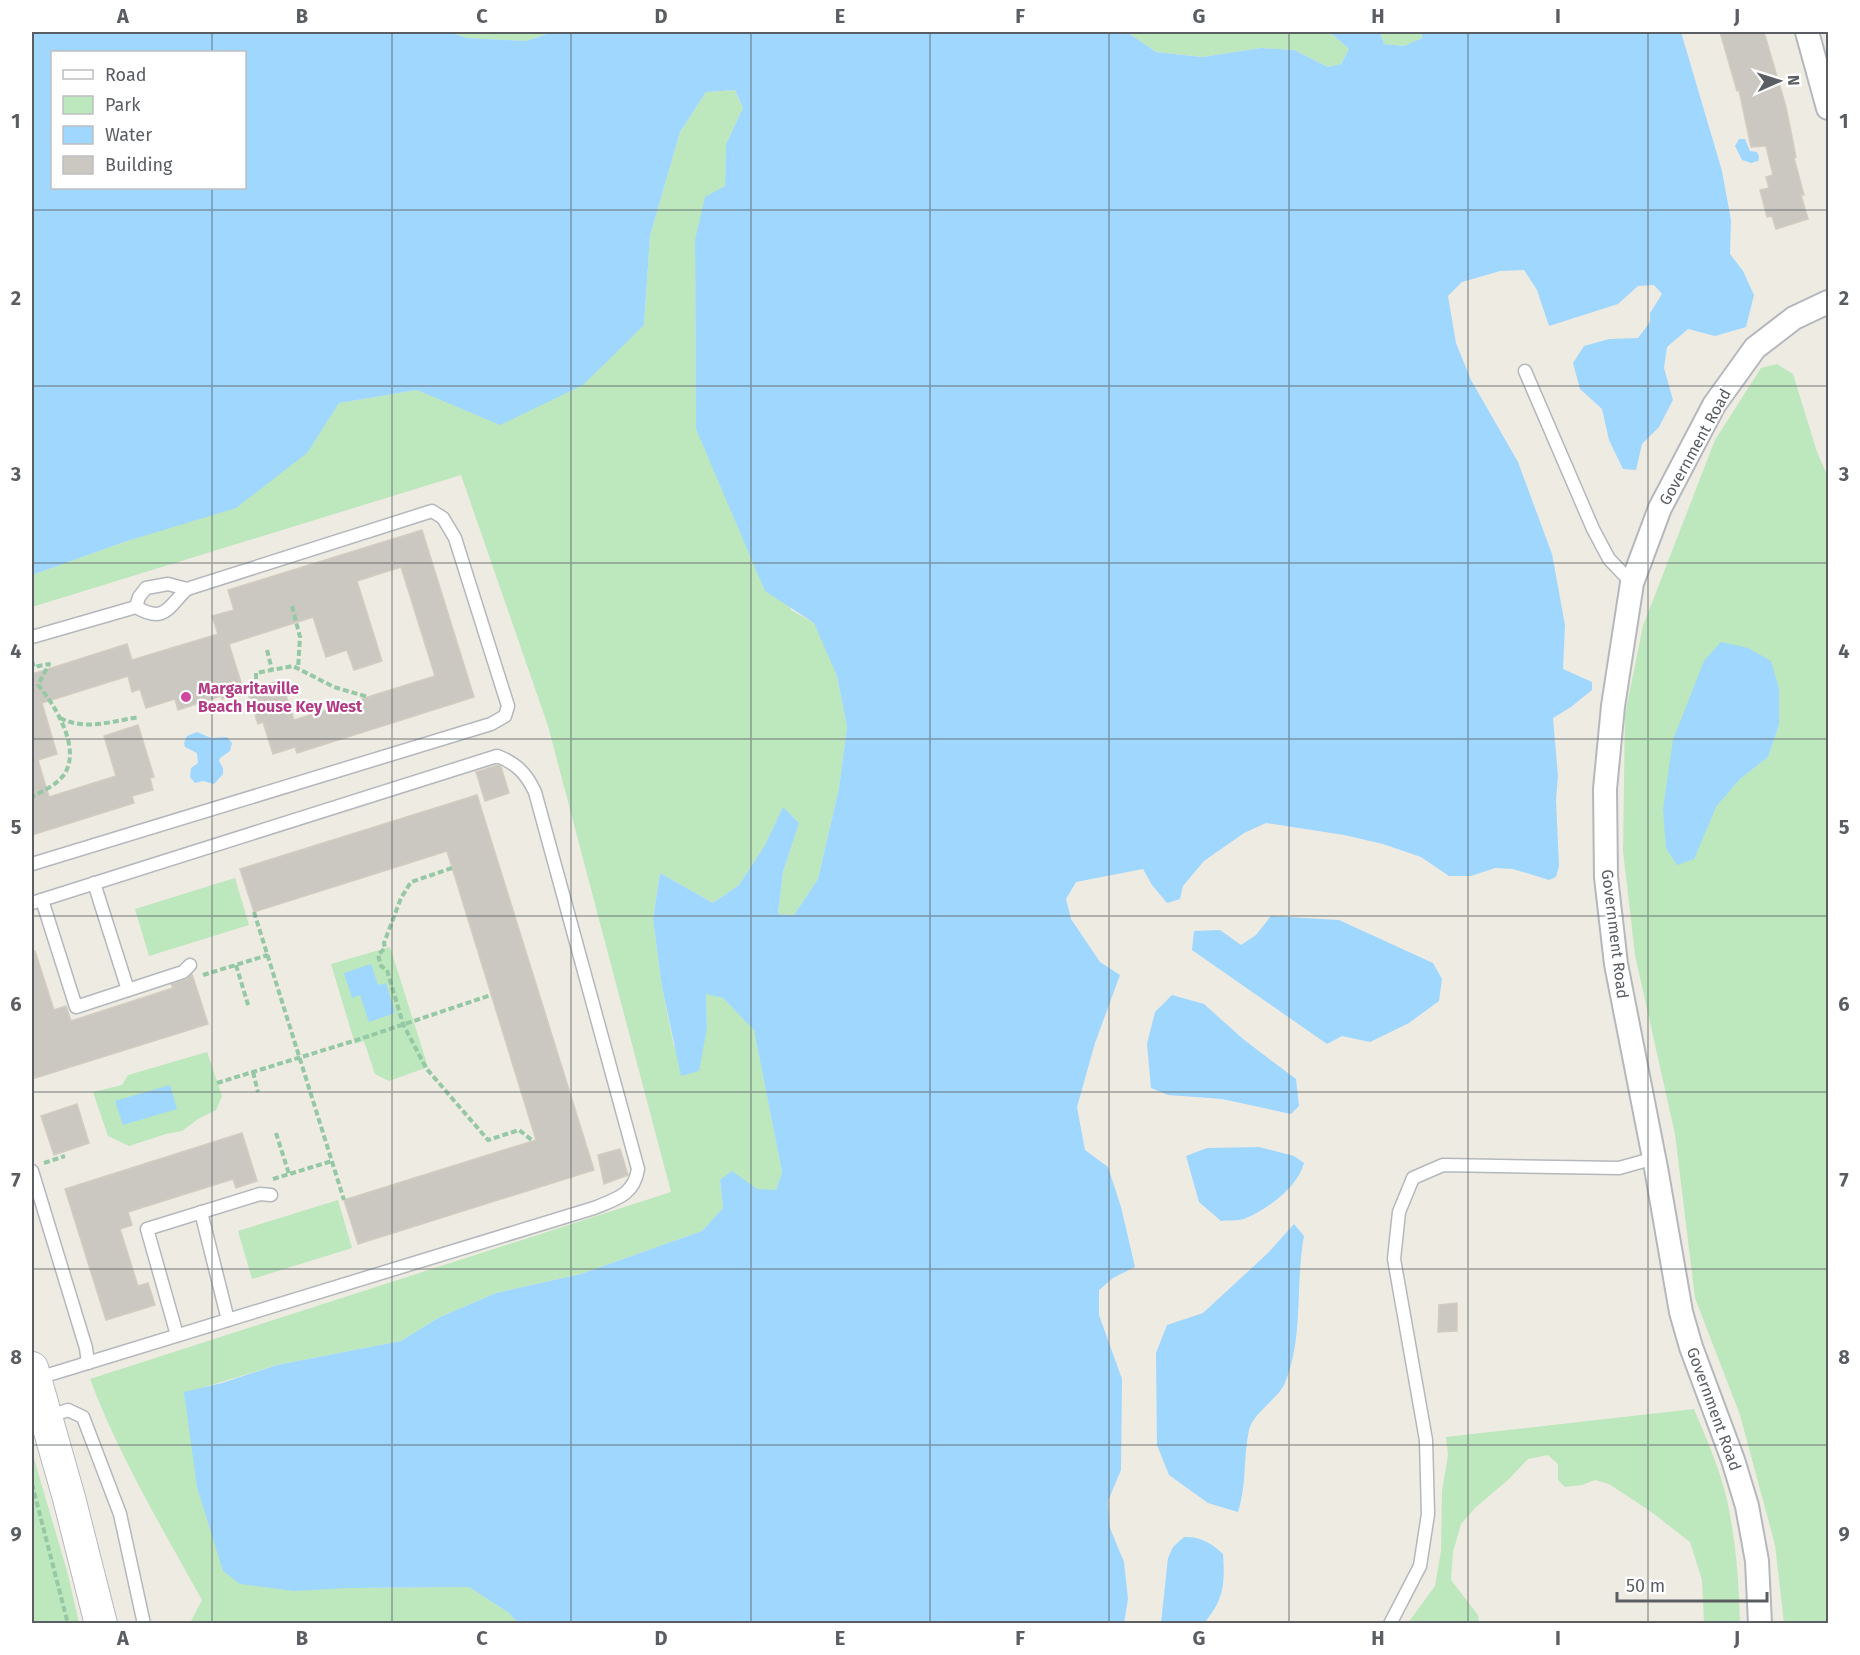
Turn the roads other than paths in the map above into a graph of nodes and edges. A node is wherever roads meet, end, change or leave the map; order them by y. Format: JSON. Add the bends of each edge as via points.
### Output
{"nodes":[{"id":1,"x":1807,"y":32,"type":"edge"},
{"id":2,"x":1828,"y":108,"type":"edge"},
{"id":3,"x":1828,"y":302,"type":"edge"},
{"id":4,"x":1525,"y":371,"type":"dead end"},
{"id":5,"x":1632,"y":583,"type":"junction"},
{"id":6,"x":187,"y":589,"type":"junction"},
{"id":7,"x":136,"y":607,"type":"junction"},
{"id":8,"x":32,"y":637,"type":"edge"},
{"id":9,"x":32,"y":864,"type":"edge"},
{"id":10,"x":94,"y":883,"type":"junction"},
{"id":11,"x":37,"y":902,"type":"edge"},
{"id":12,"x":190,"y":965,"type":"road end"},
{"id":13,"x":128,"y":990,"type":"junction"},
{"id":14,"x":1654,"y":1158,"type":"junction"},
{"id":15,"x":32,"y":1171,"type":"edge"},
{"id":16,"x":266,"y":1195,"type":"road end"},
{"id":17,"x":201,"y":1212,"type":"junction"},
{"id":18,"x":228,"y":1320,"type":"junction"},
{"id":19,"x":177,"y":1335,"type":"junction"},
{"id":20,"x":88,"y":1363,"type":"junction"},
{"id":21,"x":33,"y":1373,"type":"edge"},
{"id":22,"x":46,"y":1417,"type":"junction"},
{"id":23,"x":101,"y":1623,"type":"edge"},
{"id":24,"x":144,"y":1623,"type":"edge"},
{"id":25,"x":1390,"y":1623,"type":"edge"},
{"id":26,"x":1760,"y":1623,"type":"edge"}],
"edges":[{"from":1,"to":2,"type":"street"},
{"from":3,"to":5,"type":"street","name":"Government Road","via":[[1794,318],[1755,348],[1714,405],[1660,508]]},
{"from":4,"to":5,"type":"lane","via":[[1593,529],[1610,560]]},
{"from":5,"to":14,"type":"street","name":"Government Road","via":[[1605,789],[1606,877],[1616,964]]},
{"from":6,"to":7,"type":"lane","via":[[170,609],[157,614]]},
{"from":6,"to":7,"type":"lane","via":[[168,584],[146,588]]},
{"from":6,"to":9,"type":"lane","via":[[432,511],[443,518],[454,538],[508,706],[505,716],[491,724]]},
{"from":7,"to":8,"type":"lane"},
{"from":10,"to":11,"type":"lane"},
{"from":10,"to":13,"type":"lane"},
{"from":10,"to":18,"type":"lane","via":[[497,756],[512,761],[535,792],[638,1169],[636,1182],[624,1195],[594,1208]]},
{"from":11,"to":13,"type":"lane","via":[[76,1007]]},
{"from":12,"to":13,"type":"lane","via":[[183,972]]},
{"from":14,"to":25,"type":"lane","via":[[1619,1168],[1443,1165],[1413,1178],[1399,1212],[1394,1259],[1426,1440],[1428,1514],[1420,1566]]},
{"from":14,"to":26,"type":"street","name":"Government Road","via":[[1690,1347],[1747,1506]]},
{"from":15,"to":20,"type":"lane"},
{"from":16,"to":17,"type":"lane"},
{"from":17,"to":18,"type":"lane"},
{"from":17,"to":19,"type":"lane","via":[[147,1229]]},
{"from":18,"to":19,"type":"lane"},
{"from":19,"to":20,"type":"lane"},
{"from":20,"to":21,"type":"lane"},
{"from":21,"to":22,"type":"main road"},
{"from":22,"to":23,"type":"main road"},
{"from":22,"to":24,"type":"lane","via":[[68,1410],[83,1418],[120,1514]]}]}
